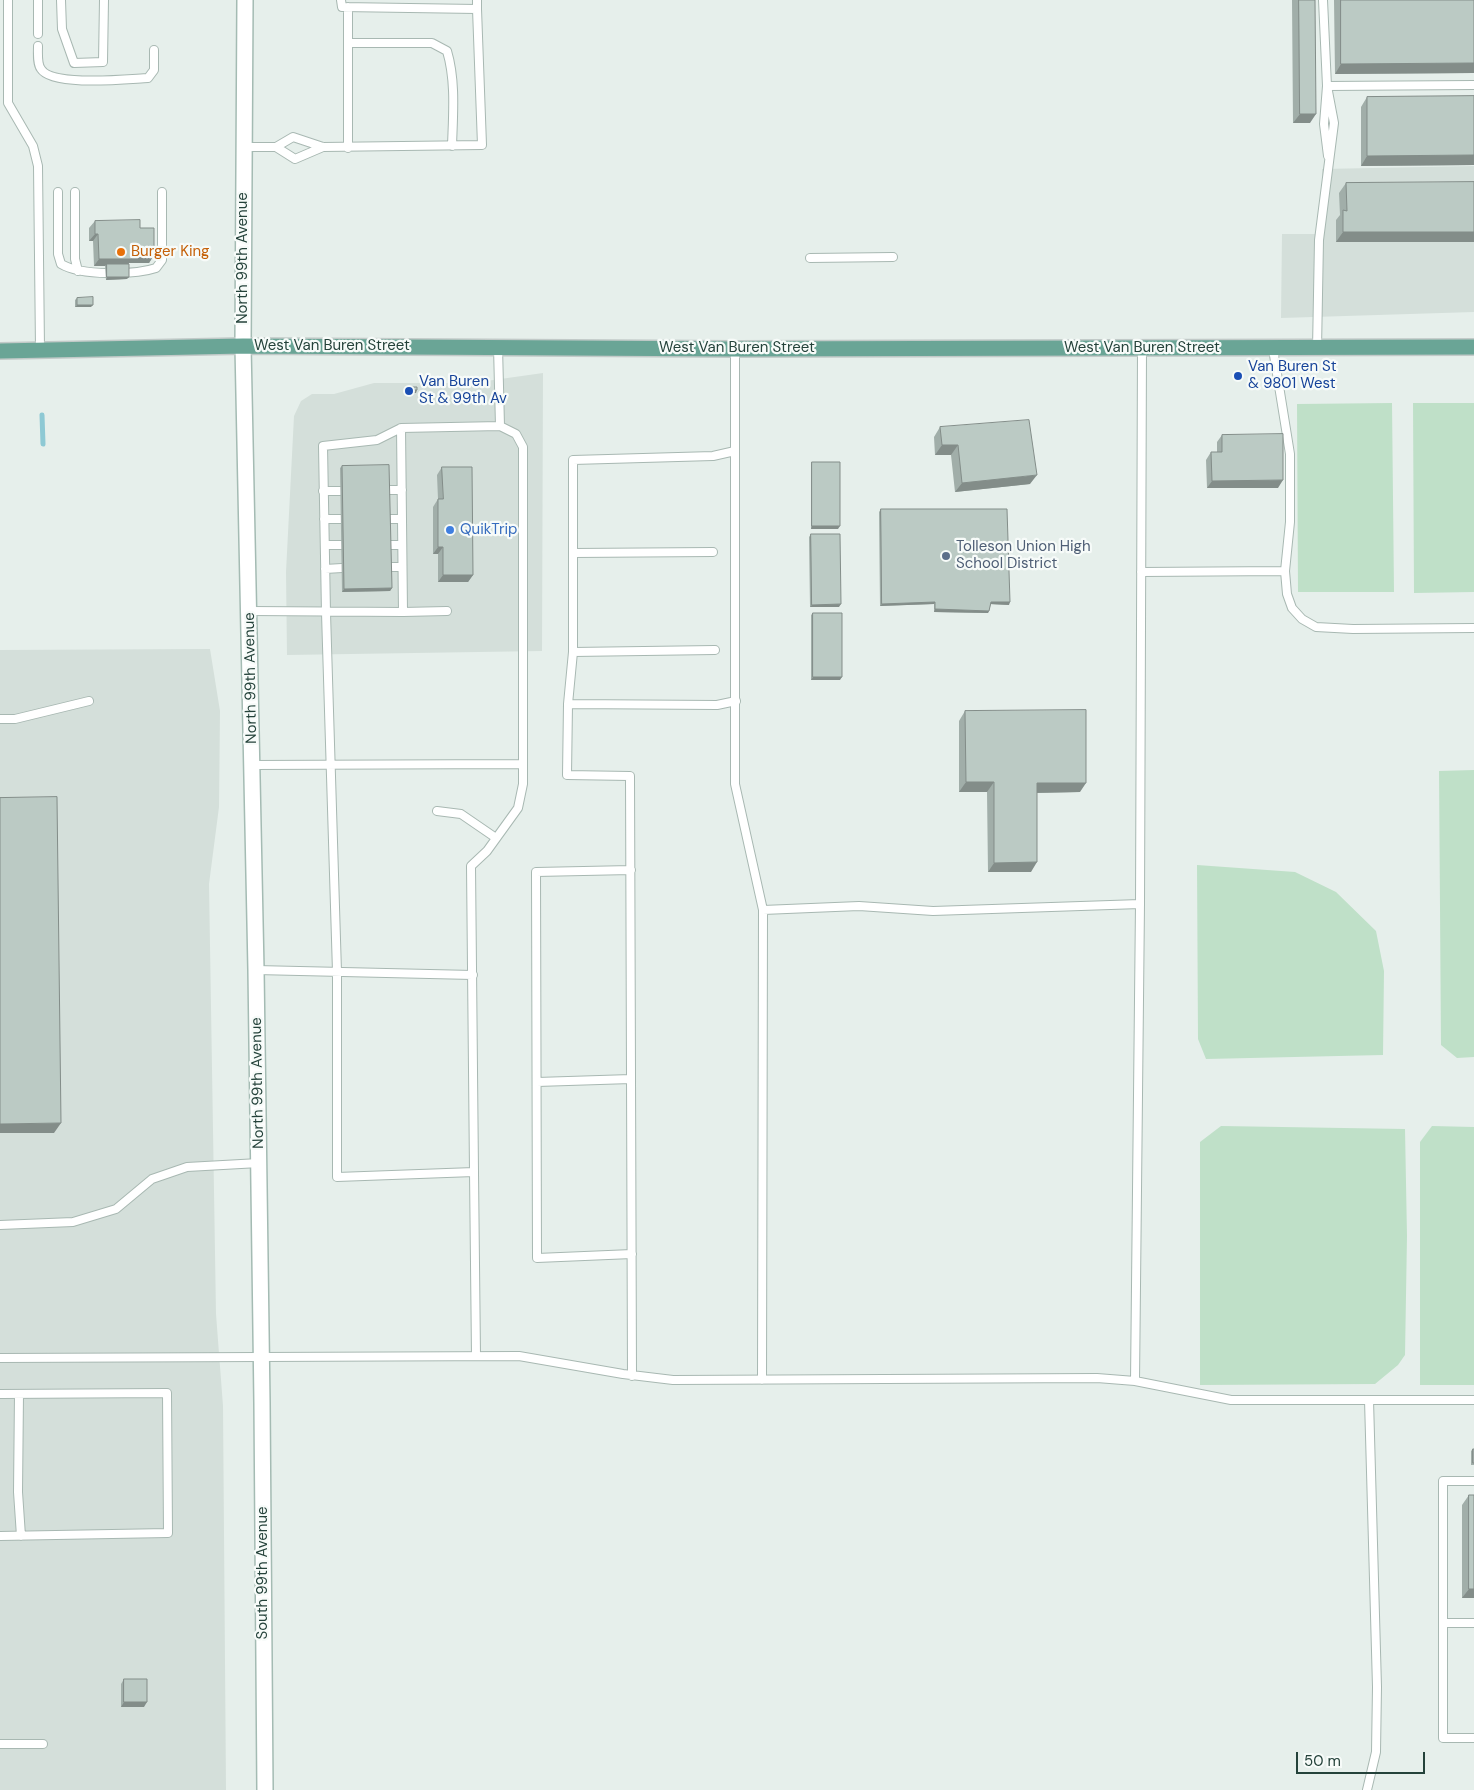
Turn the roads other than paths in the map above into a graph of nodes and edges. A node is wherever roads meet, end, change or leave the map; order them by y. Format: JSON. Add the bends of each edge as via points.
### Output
{"nodes":[{"id":1,"x":8,"y":0,"type":"edge"},
{"id":2,"x":38,"y":0,"type":"edge"},
{"id":3,"x":60,"y":0,"type":"edge"},
{"id":4,"x":104,"y":0,"type":"edge"},
{"id":5,"x":245,"y":0,"type":"edge"},
{"id":6,"x":341,"y":0,"type":"edge"},
{"id":7,"x":477,"y":0,"type":"edge"},
{"id":8,"x":1323,"y":0,"type":"edge"},
{"id":9,"x":348,"y":7,"type":"junction"},
{"id":10,"x":477,"y":9,"type":"junction"},
{"id":11,"x":38,"y":34,"type":"dead end"},
{"id":12,"x":348,"y":43,"type":"junction"},
{"id":13,"x":38,"y":46,"type":"dead end"},
{"id":14,"x":154,"y":50,"type":"dead end"},
{"id":15,"x":103,"y":62,"type":"junction"},
{"id":16,"x":104,"y":80,"type":"junction"},
{"id":17,"x":1474,"y":85,"type":"edge"},
{"id":18,"x":1327,"y":86,"type":"junction"},
{"id":19,"x":452,"y":146,"type":"junction"},
{"id":20,"x":243,"y":147,"type":"junction"},
{"id":21,"x":276,"y":147,"type":"junction"},
{"id":22,"x":323,"y":148,"type":"junction"},
{"id":23,"x":348,"y":148,"type":"junction"},
{"id":24,"x":58,"y":192,"type":"dead end"},
{"id":25,"x":75,"y":192,"type":"dead end"},
{"id":26,"x":162,"y":192,"type":"dead end"},
{"id":27,"x":810,"y":258,"type":"dead end"},
{"id":28,"x":893,"y":258,"type":"dead end"},
{"id":29,"x":78,"y":271,"type":"junction"},
{"id":30,"x":243,"y":346,"type":"junction"},
{"id":31,"x":498,"y":346,"type":"junction"},
{"id":32,"x":1142,"y":347,"type":"junction"},
{"id":33,"x":1317,"y":348,"type":"junction"},
{"id":34,"x":1474,"y":348,"type":"edge"},
{"id":35,"x":40,"y":349,"type":"junction"},
{"id":36,"x":735,"y":349,"type":"junction"},
{"id":37,"x":1273,"y":349,"type":"junction"},
{"id":38,"x":0,"y":351,"type":"edge"},
{"id":39,"x":500,"y":426,"type":"junction"},
{"id":40,"x":401,"y":428,"type":"junction"},
{"id":41,"x":735,"y":451,"type":"junction"},
{"id":42,"x":388,"y":490,"type":"edge"},
{"id":43,"x":402,"y":490,"type":"junction"},
{"id":44,"x":323,"y":491,"type":"junction"},
{"id":45,"x":340,"y":491,"type":"edge"},
{"id":46,"x":324,"y":519,"type":"junction"},
{"id":47,"x":341,"y":519,"type":"edge"},
{"id":48,"x":389,"y":519,"type":"edge"},
{"id":49,"x":402,"y":519,"type":"junction"},
{"id":50,"x":324,"y":545,"type":"junction"},
{"id":51,"x":341,"y":545,"type":"edge"},
{"id":52,"x":389,"y":545,"type":"edge"},
{"id":53,"x":402,"y":545,"type":"junction"},
{"id":54,"x":713,"y":552,"type":"dead end"},
{"id":55,"x":572,"y":553,"type":"junction"},
{"id":56,"x":389,"y":567,"type":"edge"},
{"id":57,"x":402,"y":567,"type":"junction"},
{"id":58,"x":342,"y":568,"type":"edge"},
{"id":59,"x":325,"y":569,"type":"junction"},
{"id":60,"x":1285,"y":571,"type":"junction"},
{"id":61,"x":1141,"y":572,"type":"junction"},
{"id":62,"x":250,"y":611,"type":"junction"},
{"id":63,"x":447,"y":611,"type":"dead end"},
{"id":64,"x":402,"y":612,"type":"junction"},
{"id":65,"x":326,"y":613,"type":"junction"},
{"id":66,"x":1474,"y":628,"type":"edge"},
{"id":67,"x":715,"y":650,"type":"dead end"},
{"id":68,"x":572,"y":652,"type":"junction"},
{"id":69,"x":89,"y":701,"type":"dead end"},
{"id":70,"x":736,"y":701,"type":"junction"},
{"id":71,"x":568,"y":704,"type":"junction"},
{"id":72,"x":0,"y":719,"type":"edge"},
{"id":73,"x":331,"y":764,"type":"junction"},
{"id":74,"x":523,"y":764,"type":"junction"},
{"id":75,"x":252,"y":765,"type":"junction"},
{"id":76,"x":437,"y":811,"type":"dead end"},
{"id":77,"x":496,"y":838,"type":"junction"},
{"id":78,"x":631,"y":870,"type":"junction"},
{"id":79,"x":1140,"y":904,"type":"junction"},
{"id":80,"x":763,"y":910,"type":"junction"},
{"id":81,"x":256,"y":970,"type":"junction"},
{"id":82,"x":337,"y":972,"type":"junction"},
{"id":83,"x":473,"y":975,"type":"junction"},
{"id":84,"x":631,"y":1078,"type":"junction"},
{"id":85,"x":536,"y":1082,"type":"junction"},
{"id":86,"x":258,"y":1163,"type":"junction"},
{"id":87,"x":474,"y":1172,"type":"junction"},
{"id":88,"x":0,"y":1225,"type":"edge"},
{"id":89,"x":632,"y":1254,"type":"junction"},
{"id":90,"x":476,"y":1356,"type":"junction"},
{"id":91,"x":262,"y":1357,"type":"junction"},
{"id":92,"x":0,"y":1358,"type":"edge"},
{"id":93,"x":632,"y":1376,"type":"junction"},
{"id":94,"x":762,"y":1380,"type":"junction"},
{"id":95,"x":1135,"y":1381,"type":"junction"},
{"id":96,"x":0,"y":1394,"type":"edge"},
{"id":97,"x":19,"y":1394,"type":"junction"},
{"id":98,"x":1369,"y":1400,"type":"junction"},
{"id":99,"x":1474,"y":1400,"type":"edge"},
{"id":100,"x":1474,"y":1481,"type":"edge"},
{"id":101,"x":0,"y":1536,"type":"edge"},
{"id":102,"x":21,"y":1536,"type":"junction"},
{"id":103,"x":1443,"y":1623,"type":"junction"},
{"id":104,"x":1474,"y":1623,"type":"edge"},
{"id":105,"x":1474,"y":1738,"type":"edge"},
{"id":106,"x":0,"y":1744,"type":"edge"},
{"id":107,"x":43,"y":1744,"type":"dead end"},
{"id":108,"x":265,"y":1790,"type":"edge"},
{"id":109,"x":1367,"y":1790,"type":"edge"}],
"edges":[{"from":1,"to":35,"type":"lane","via":[[8,102],[33,146],[38,166]]},
{"from":2,"to":11,"type":"lane"},
{"from":3,"to":15,"type":"lane","via":[[62,29],[74,63]]},
{"from":4,"to":15,"type":"lane"},
{"from":5,"to":20,"type":"main road","name":"North 99th Avenue"},
{"from":6,"to":9,"type":"lane","via":[[342,7]]},
{"from":7,"to":10,"type":"lane"},
{"from":8,"to":18,"type":"lane"},
{"from":9,"to":10,"type":"lane"},
{"from":9,"to":12,"type":"lane"},
{"from":10,"to":19,"type":"lane","via":[[482,146]]},
{"from":12,"to":19,"type":"lane","via":[[432,43],[447,51],[453,102]]},
{"from":12,"to":23,"type":"lane"},
{"from":13,"to":16,"type":"lane","via":[[40,68],[48,76],[80,81]]},
{"from":14,"to":16,"type":"lane","via":[[154,70],[148,78]]},
{"from":15,"to":16,"type":"lane"},
{"from":17,"to":18,"type":"lane"},
{"from":18,"to":33,"type":"lane","via":[[1334,123],[1319,240]]},
{"from":19,"to":23,"type":"lane"},
{"from":20,"to":21,"type":"lane"},
{"from":20,"to":30,"type":"main road","name":"North 99th Avenue"},
{"from":21,"to":22,"type":"lane","via":[[293,138]]},
{"from":21,"to":22,"type":"lane","via":[[294,159]]},
{"from":22,"to":23,"type":"lane"},
{"from":24,"to":29,"type":"lane","via":[[58,254],[61,264]]},
{"from":25,"to":29,"type":"lane","via":[[75,259]]},
{"from":26,"to":29,"type":"lane","via":[[163,250],[162,260],[156,268],[142,272]]},
{"from":27,"to":28,"type":"lane"},
{"from":30,"to":31,"type":"main road","name":"West Van Buren Street"},
{"from":30,"to":35,"type":"main road","name":"West Van Buren Street"},
{"from":30,"to":62,"type":"main road","name":"North 99th Avenue"},
{"from":31,"to":36,"type":"main road","name":"West Van Buren Street"},
{"from":31,"to":39,"type":"lane"},
{"from":32,"to":36,"type":"main road","name":"West Van Buren Street"},
{"from":32,"to":37,"type":"main road","name":"West Van Buren Street"},
{"from":32,"to":61,"type":"lane"},
{"from":33,"to":34,"type":"main road","name":"West Van Buren Street"},
{"from":33,"to":37,"type":"main road","name":"West Van Buren Street"},
{"from":35,"to":38,"type":"main road","name":"West Van Buren Street"},
{"from":36,"to":41,"type":"lane"},
{"from":37,"to":60,"type":"lane","via":[[1290,454],[1290,522]]},
{"from":39,"to":40,"type":"lane"},
{"from":39,"to":74,"type":"lane","via":[[516,434],[523,447]]},
{"from":40,"to":43,"type":"lane"},
{"from":40,"to":44,"type":"lane","via":[[377,440],[323,446]]},
{"from":41,"to":55,"type":"lane","via":[[713,456],[573,460]]},
{"from":41,"to":70,"type":"lane"},
{"from":42,"to":43,"type":"lane"},
{"from":43,"to":49,"type":"lane"},
{"from":44,"to":45,"type":"lane"},
{"from":44,"to":46,"type":"lane"},
{"from":46,"to":47,"type":"lane"},
{"from":46,"to":50,"type":"lane"},
{"from":48,"to":49,"type":"lane"},
{"from":49,"to":53,"type":"lane"},
{"from":50,"to":51,"type":"lane"},
{"from":50,"to":59,"type":"lane"},
{"from":52,"to":53,"type":"lane"},
{"from":53,"to":57,"type":"lane"},
{"from":54,"to":55,"type":"lane"},
{"from":55,"to":68,"type":"lane"},
{"from":56,"to":57,"type":"lane"},
{"from":57,"to":64,"type":"lane"},
{"from":58,"to":59,"type":"lane"},
{"from":59,"to":65,"type":"lane"},
{"from":60,"to":61,"type":"lane"},
{"from":60,"to":66,"type":"lane","via":[[1286,594],[1292,608],[1316,627]]},
{"from":61,"to":79,"type":"lane"},
{"from":62,"to":65,"type":"lane"},
{"from":62,"to":75,"type":"main road","name":"North 99th Avenue"},
{"from":63,"to":64,"type":"lane"},
{"from":64,"to":65,"type":"lane"},
{"from":65,"to":73,"type":"lane"},
{"from":67,"to":68,"type":"lane"},
{"from":68,"to":71,"type":"lane"},
{"from":69,"to":72,"type":"lane"},
{"from":70,"to":71,"type":"lane","via":[[717,705]]},
{"from":70,"to":80,"type":"lane","via":[[735,784]]},
{"from":71,"to":78,"type":"lane","via":[[567,775],[630,776]]},
{"from":73,"to":74,"type":"lane"},
{"from":73,"to":75,"type":"lane"},
{"from":73,"to":82,"type":"lane"},
{"from":74,"to":77,"type":"lane","via":[[518,808]]},
{"from":75,"to":81,"type":"main road","name":"North 99th Avenue"},
{"from":76,"to":77,"type":"lane","via":[[461,814]]},
{"from":77,"to":83,"type":"lane","via":[[472,866]]},
{"from":78,"to":84,"type":"lane"},
{"from":78,"to":85,"type":"lane","via":[[536,872]]},
{"from":79,"to":80,"type":"lane","via":[[933,911],[859,906]]},
{"from":79,"to":95,"type":"lane"},
{"from":80,"to":94,"type":"lane"},
{"from":81,"to":82,"type":"lane"},
{"from":81,"to":86,"type":"main road","name":"North 99th Avenue"},
{"from":82,"to":83,"type":"lane"},
{"from":82,"to":87,"type":"lane","via":[[336,1177]]},
{"from":83,"to":87,"type":"lane"},
{"from":84,"to":85,"type":"lane"},
{"from":84,"to":89,"type":"lane"},
{"from":85,"to":89,"type":"lane","via":[[537,1258]]},
{"from":86,"to":88,"type":"lane","via":[[187,1167],[152,1179],[116,1209],[73,1222]]},
{"from":86,"to":91,"type":"main road","name":"North 99th Avenue"},
{"from":87,"to":90,"type":"lane"},
{"from":89,"to":93,"type":"lane"},
{"from":90,"to":91,"type":"lane"},
{"from":90,"to":93,"type":"lane","via":[[520,1356]]},
{"from":91,"to":92,"type":"lane"},
{"from":91,"to":108,"type":"main road","name":"South 99th Avenue"},
{"from":93,"to":94,"type":"lane","via":[[673,1380]]},
{"from":94,"to":95,"type":"lane","via":[[1097,1378]]},
{"from":95,"to":98,"type":"lane","via":[[1231,1400]]},
{"from":96,"to":97,"type":"lane"},
{"from":97,"to":102,"type":"lane"},
{"from":97,"to":102,"type":"lane","via":[[166,1393],[167,1401],[168,1533]]},
{"from":98,"to":99,"type":"lane"},
{"from":98,"to":109,"type":"lane","via":[[1377,1687],[1376,1752]]},
{"from":100,"to":103,"type":"lane","via":[[1443,1481]]},
{"from":101,"to":102,"type":"lane"},
{"from":103,"to":104,"type":"lane"},
{"from":103,"to":105,"type":"lane","via":[[1443,1738]]},
{"from":106,"to":107,"type":"lane"}]}
